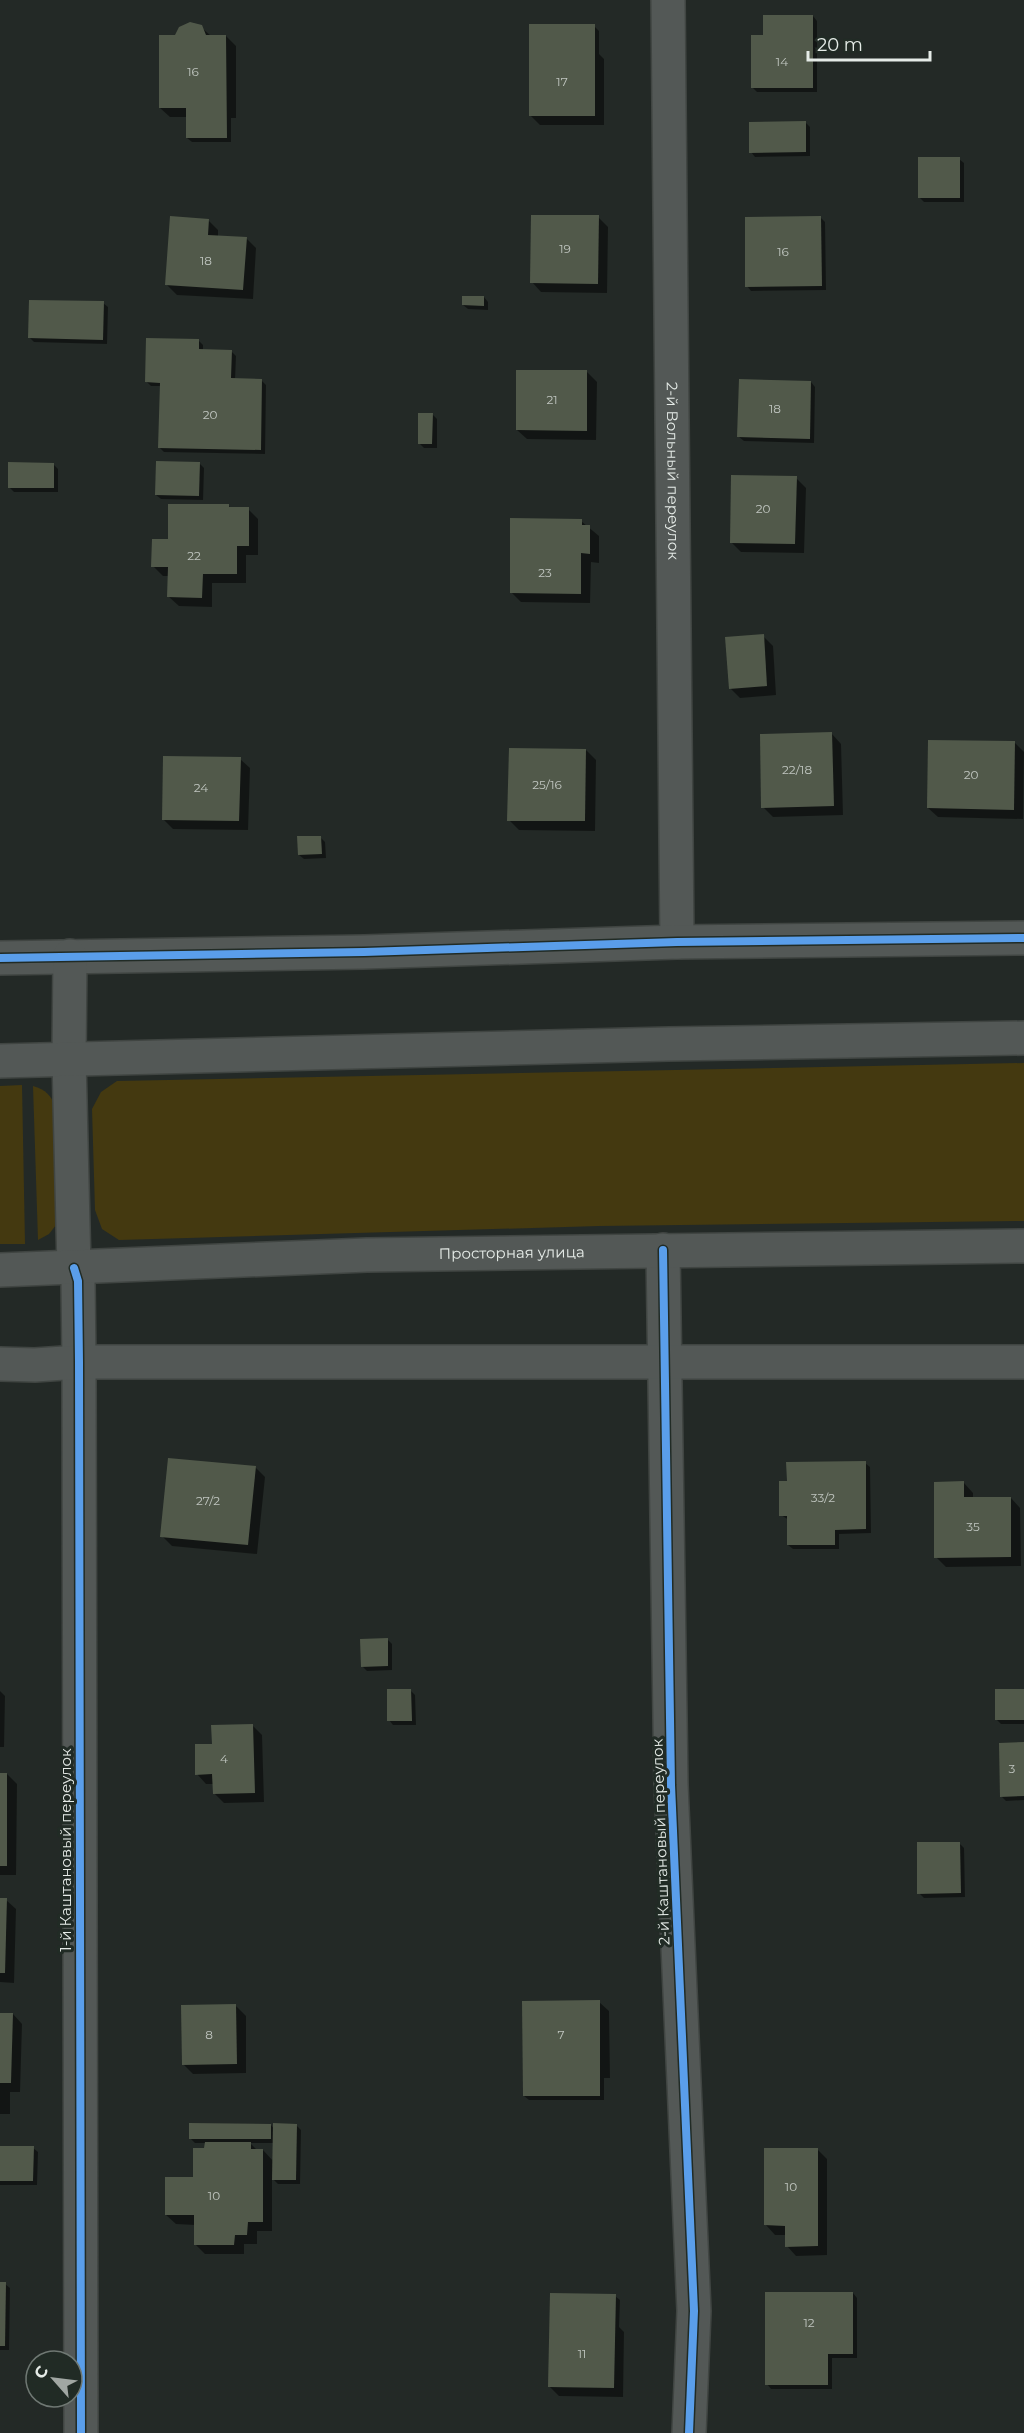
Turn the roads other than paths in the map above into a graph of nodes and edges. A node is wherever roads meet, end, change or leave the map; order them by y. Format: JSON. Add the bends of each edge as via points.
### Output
{"nodes":[{"id":1,"x":668,"y":0,"type":"edge"},
{"id":2,"x":1024,"y":938,"type":"edge"},
{"id":3,"x":677,"y":942,"type":"junction"},
{"id":4,"x":70,"y":956,"type":"junction"},
{"id":5,"x":0,"y":958,"type":"edge"},
{"id":6,"x":1024,"y":1038,"type":"edge"},
{"id":7,"x":69,"y":1059,"type":"junction"},
{"id":8,"x":0,"y":1060,"type":"edge"},
{"id":9,"x":1024,"y":1246,"type":"edge"},
{"id":10,"x":663,"y":1250,"type":"junction"},
{"id":11,"x":74,"y":1268,"type":"junction"},
{"id":12,"x":0,"y":1270,"type":"edge"},
{"id":13,"x":79,"y":1362,"type":"junction"},
{"id":14,"x":664,"y":1362,"type":"junction"},
{"id":15,"x":1024,"y":1362,"type":"edge"},
{"id":16,"x":0,"y":1364,"type":"edge"},
{"id":17,"x":81,"y":2433,"type":"edge"},
{"id":18,"x":688,"y":2433,"type":"edge"}],
"edges":[{"from":1,"to":3,"type":"street","name":"2-й Вольный переулок"},
{"from":2,"to":3,"type":"street"},
{"from":3,"to":4,"type":"street"},
{"from":4,"to":5,"type":"street"},
{"from":4,"to":7,"type":"street","name":"1-й Каштановый переулок"},
{"from":6,"to":7,"type":"street"},
{"from":7,"to":8,"type":"street"},
{"from":7,"to":11,"type":"street","name":"1-й Каштановый переулок"},
{"from":9,"to":10,"type":"street","name":"Просторная улица"},
{"from":10,"to":11,"type":"street","name":"Просторная улица","via":[[367,1255]]},
{"from":10,"to":14,"type":"street","name":"2-й Каштановый переулок"},
{"from":11,"to":12,"type":"street","name":"Просторная улица"},
{"from":11,"to":13,"type":"street","name":"1-й Каштановый переулок","via":[[78,1281]]},
{"from":13,"to":14,"type":"street"},
{"from":13,"to":16,"type":"street"},
{"from":13,"to":17,"type":"street","name":"1-й Каштановый переулок"},
{"from":14,"to":15,"type":"street"},
{"from":14,"to":18,"type":"street","name":"2-й Каштановый переулок","via":[[671,1785],[694,2311]]}]}
